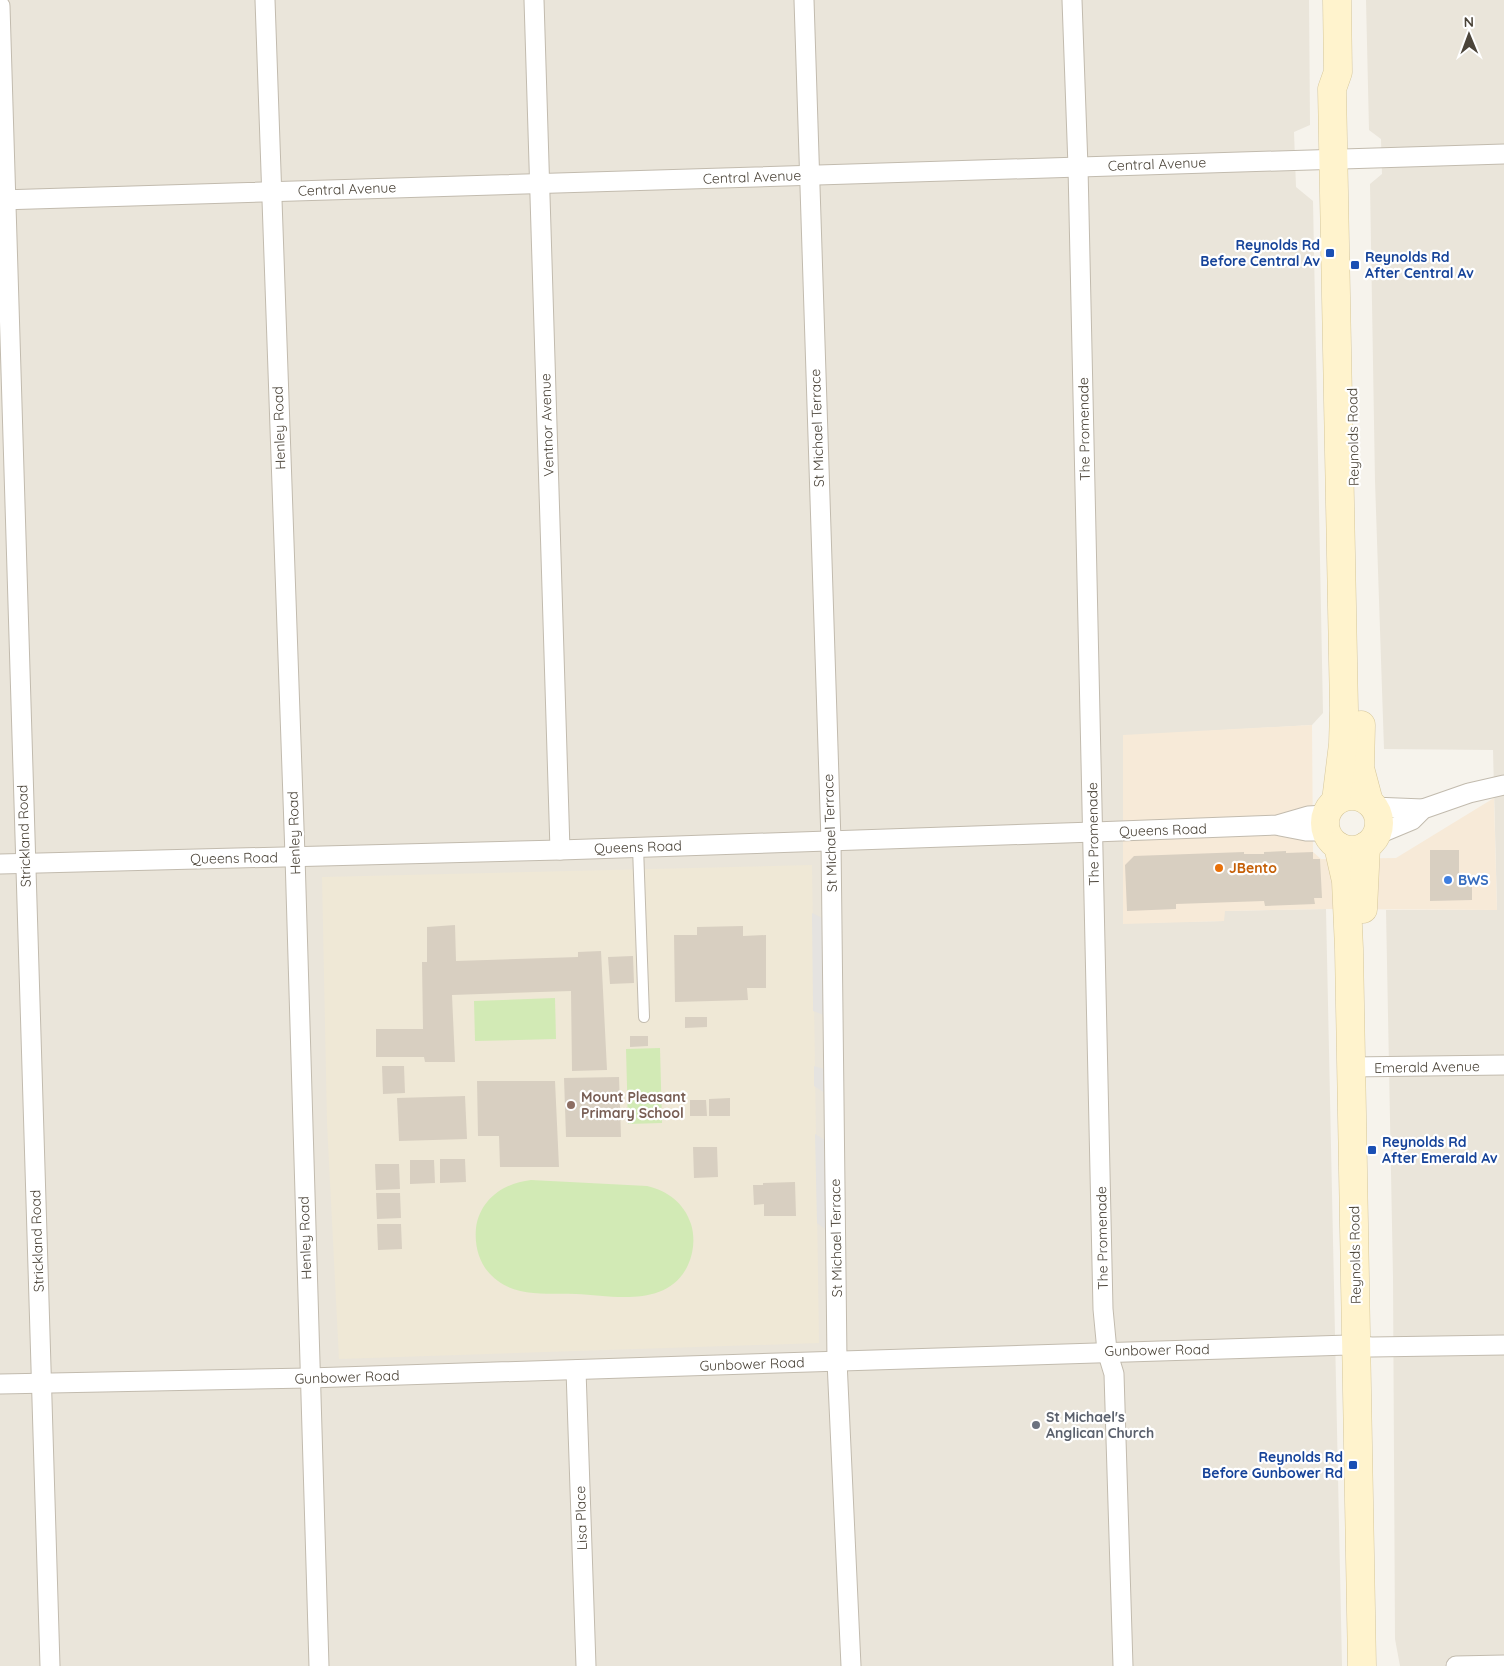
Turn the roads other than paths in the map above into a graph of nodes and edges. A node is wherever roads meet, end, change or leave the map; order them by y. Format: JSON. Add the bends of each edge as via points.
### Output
{"nodes":[{"id":1,"x":266,"y":0,"type":"edge"},
{"id":2,"x":534,"y":0,"type":"edge"},
{"id":3,"x":804,"y":0,"type":"edge"},
{"id":4,"x":1072,"y":0,"type":"edge"},
{"id":5,"x":1337,"y":0,"type":"edge"},
{"id":6,"x":0,"y":6,"type":"edge"},
{"id":7,"x":1504,"y":154,"type":"edge"},
{"id":8,"x":1340,"y":159,"type":"junction"},
{"id":9,"x":1078,"y":167,"type":"junction"},
{"id":10,"x":809,"y":176,"type":"junction"},
{"id":11,"x":540,"y":183,"type":"junction"},
{"id":12,"x":272,"y":192,"type":"junction"},
{"id":13,"x":3,"y":199,"type":"edge"},
{"id":14,"x":1353,"y":710,"type":"junction"},
{"id":15,"x":1504,"y":785,"type":"edge"},
{"id":16,"x":1371,"y":805,"type":"junction"},
{"id":17,"x":1423,"y":809,"type":"junction"},
{"id":18,"x":1332,"y":823,"type":"junction"},
{"id":19,"x":1094,"y":832,"type":"junction"},
{"id":20,"x":1371,"y":840,"type":"junction"},
{"id":21,"x":831,"y":842,"type":"junction"},
{"id":22,"x":638,"y":848,"type":"junction"},
{"id":23,"x":560,"y":850,"type":"junction"},
{"id":24,"x":295,"y":856,"type":"junction"},
{"id":25,"x":0,"y":864,"type":"edge"},
{"id":26,"x":25,"y":864,"type":"junction"},
{"id":27,"x":644,"y":1017,"type":"dead end"},
{"id":28,"x":1504,"y":1065,"type":"edge"},
{"id":29,"x":1358,"y":1068,"type":"junction"},
{"id":30,"x":1504,"y":1345,"type":"edge"},
{"id":31,"x":1364,"y":1346,"type":"junction"},
{"id":32,"x":1107,"y":1351,"type":"junction"},
{"id":33,"x":837,"y":1361,"type":"junction"},
{"id":34,"x":576,"y":1370,"type":"junction"},
{"id":35,"x":309,"y":1378,"type":"junction"},
{"id":36,"x":41,"y":1383,"type":"junction"},
{"id":37,"x":0,"y":1384,"type":"edge"},
{"id":38,"x":1366,"y":1470,"type":"junction"},
{"id":39,"x":1504,"y":1665,"type":"edge"},
{"id":40,"x":50,"y":1666,"type":"edge"},
{"id":41,"x":319,"y":1666,"type":"edge"},
{"id":42,"x":586,"y":1666,"type":"edge"},
{"id":43,"x":851,"y":1666,"type":"edge"},
{"id":44,"x":1123,"y":1666,"type":"edge"},
{"id":45,"x":1362,"y":1666,"type":"edge"},
{"id":46,"x":1376,"y":1666,"type":"edge"},
{"id":47,"x":1456,"y":1666,"type":"edge"}],
"edges":[{"from":1,"to":12,"type":"street","name":"Henley Road"},
{"from":2,"to":11,"type":"street","name":"Ventnor Avenue"},
{"from":3,"to":10,"type":"street","name":"St Michael Terrace"},
{"from":4,"to":9,"type":"street","name":"The Promenade"},
{"from":5,"to":8,"type":"main road","name":"Reynolds Road","via":[[1338,72],[1332,89]]},
{"from":6,"to":13,"type":"street","name":"Strickland Road"},
{"from":7,"to":8,"type":"street","name":"Central Avenue"},
{"from":8,"to":9,"type":"street","name":"Central Avenue"},
{"from":8,"to":14,"type":"main road","name":"Reynolds Road"},
{"from":9,"to":10,"type":"street","name":"Central Avenue"},
{"from":9,"to":19,"type":"street","name":"The Promenade"},
{"from":10,"to":11,"type":"street","name":"Central Avenue"},
{"from":10,"to":21,"type":"street","name":"St Michael Terrace"},
{"from":11,"to":12,"type":"street","name":"Central Avenue"},
{"from":11,"to":23,"type":"street","name":"Ventnor Avenue"},
{"from":12,"to":13,"type":"street","name":"Central Avenue"},
{"from":12,"to":24,"type":"street","name":"Henley Road"},
{"from":13,"to":26,"type":"street","name":"Strickland Road"},
{"from":14,"to":16,"type":"main road","name":"Reynolds Road","via":[[1360,768]]},
{"from":14,"to":18,"type":"main road","name":"Reynolds Road","via":[[1343,744]]},
{"from":15,"to":17,"type":"street"},
{"from":16,"to":17,"type":"street"},
{"from":16,"to":18,"type":"main road","via":[[1353,796]]},
{"from":16,"to":20,"type":"main road","name":"Reynolds Road","via":[[1379,821]]},
{"from":17,"to":20,"type":"street","via":[[1412,820]]},
{"from":18,"to":19,"type":"street","name":"Queens Road","via":[[1308,816],[1277,826]]},
{"from":18,"to":20,"type":"main road","via":[[1352,850]]},
{"from":18,"to":29,"type":"main road","name":"Reynolds Road","via":[[1346,882]]},
{"from":19,"to":21,"type":"street","name":"Queens Road"},
{"from":19,"to":32,"type":"street","name":"The Promenade","via":[[1103,1309]]},
{"from":20,"to":29,"type":"main road","name":"Reynolds Road","via":[[1363,889]]},
{"from":21,"to":22,"type":"street","name":"Queens Road"},
{"from":21,"to":33,"type":"street","name":"St Michael Terrace"},
{"from":22,"to":23,"type":"street","name":"Queens Road"},
{"from":22,"to":27,"type":"lane"},
{"from":23,"to":24,"type":"street","name":"Queens Road"},
{"from":24,"to":26,"type":"street","name":"Queens Road"},
{"from":24,"to":35,"type":"street","name":"Henley Road"},
{"from":25,"to":26,"type":"street","name":"Queens Road"},
{"from":26,"to":36,"type":"street","name":"Strickland Road"},
{"from":28,"to":29,"type":"street","name":"Emerald Avenue"},
{"from":29,"to":31,"type":"main road","name":"Reynolds Road"},
{"from":30,"to":31,"type":"street","name":"Gunbower Road"},
{"from":31,"to":32,"type":"street","name":"Gunbower Road"},
{"from":31,"to":38,"type":"main road","name":"Reynolds Road"},
{"from":32,"to":33,"type":"street","name":"Gunbower Road"},
{"from":32,"to":44,"type":"street","name":"The Promenade","via":[[1114,1374]]},
{"from":33,"to":34,"type":"street","name":"Gunbower Road"},
{"from":33,"to":43,"type":"street","name":"St Michael Terrace"},
{"from":34,"to":35,"type":"street","name":"Gunbower Road"},
{"from":34,"to":42,"type":"street","name":"Lisa Place"},
{"from":35,"to":36,"type":"street","name":"Gunbower Road"},
{"from":35,"to":41,"type":"street","name":"Henley Road"},
{"from":36,"to":37,"type":"street","name":"Gunbower Road"},
{"from":36,"to":40,"type":"street","name":"Strickland Road"},
{"from":38,"to":45,"type":"main road","name":"Reynolds Road"},
{"from":38,"to":46,"type":"main road","name":"Reynolds Road"},
{"from":39,"to":47,"type":"street"}]}
